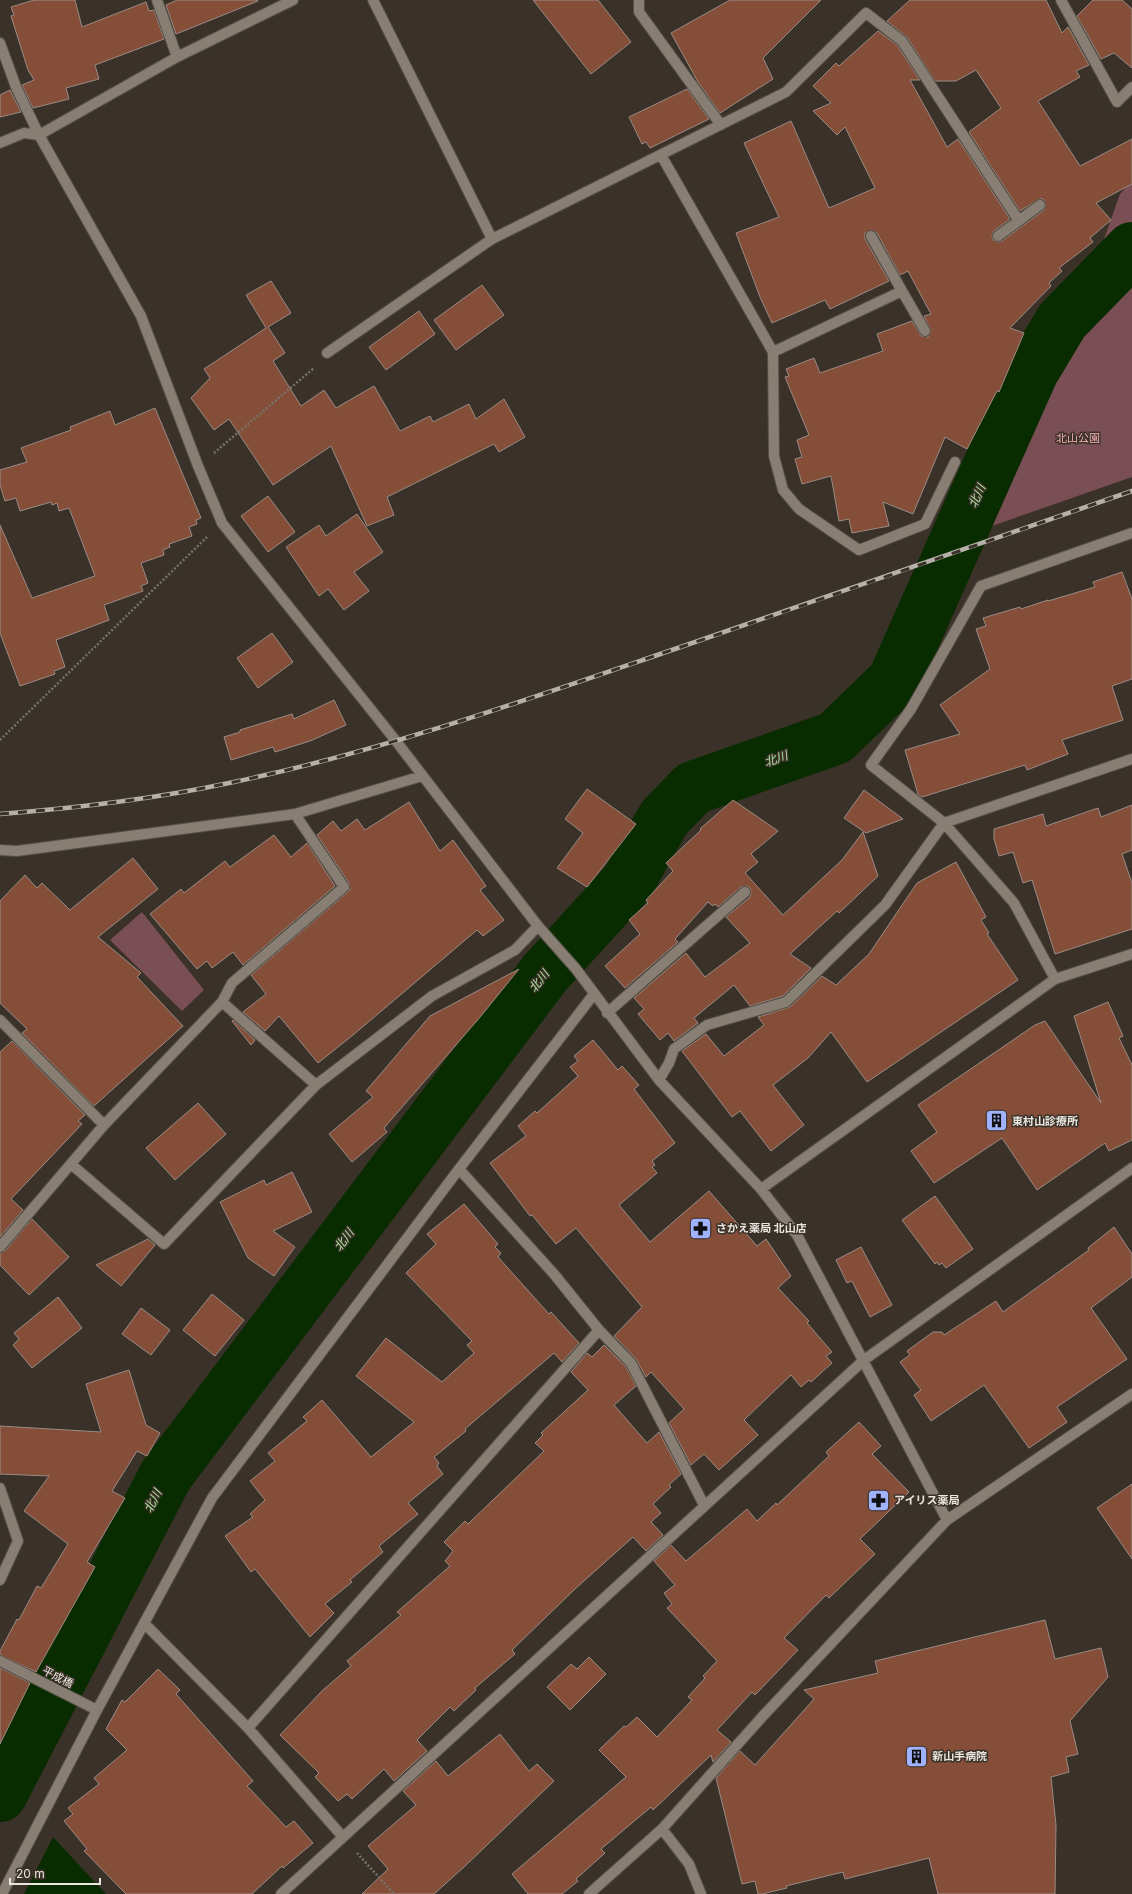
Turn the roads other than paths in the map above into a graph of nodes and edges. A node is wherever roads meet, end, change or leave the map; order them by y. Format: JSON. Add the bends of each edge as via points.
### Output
{"nodes":[{"id":1,"x":157,"y":0,"type":"edge"},
{"id":2,"x":294,"y":0,"type":"edge"},
{"id":3,"x":373,"y":0,"type":"edge"},
{"id":4,"x":639,"y":0,"type":"edge"},
{"id":5,"x":1061,"y":0,"type":"edge"},
{"id":6,"x":0,"y":43,"type":"edge"},
{"id":7,"x":177,"y":57,"type":"junction"},
{"id":8,"x":1132,"y":87,"type":"edge"},
{"id":9,"x":721,"y":125,"type":"junction"},
{"id":10,"x":39,"y":135,"type":"junction"},
{"id":11,"x":0,"y":143,"type":"edge"},
{"id":12,"x":661,"y":155,"type":"junction"},
{"id":13,"x":1040,"y":205,"type":"dead end"},
{"id":14,"x":1019,"y":221,"type":"junction"},
{"id":15,"x":871,"y":236,"type":"dead end"},
{"id":16,"x":998,"y":236,"type":"dead end"},
{"id":17,"x":492,"y":239,"type":"junction"},
{"id":18,"x":902,"y":291,"type":"junction"},
{"id":19,"x":925,"y":331,"type":"dead end"},
{"id":20,"x":773,"y":352,"type":"junction"},
{"id":21,"x":328,"y":353,"type":"road end"},
{"id":22,"x":955,"y":462,"type":"dead end"},
{"id":23,"x":1132,"y":533,"type":"edge"},
{"id":24,"x":1132,"y":759,"type":"edge"},
{"id":25,"x":422,"y":776,"type":"junction"},
{"id":26,"x":295,"y":814,"type":"junction"},
{"id":27,"x":944,"y":823,"type":"junction"},
{"id":28,"x":0,"y":850,"type":"edge"},
{"id":29,"x":745,"y":892,"type":"dead end"},
{"id":30,"x":538,"y":926,"type":"junction"},
{"id":31,"x":1132,"y":954,"type":"edge"},
{"id":32,"x":1055,"y":979,"type":"junction"},
{"id":33,"x":594,"y":994,"type":"junction"},
{"id":34,"x":222,"y":1002,"type":"junction"},
{"id":35,"x":607,"y":1012,"type":"junction"},
{"id":36,"x":0,"y":1021,"type":"edge"},
{"id":37,"x":659,"y":1080,"type":"junction"},
{"id":38,"x":316,"y":1085,"type":"junction"},
{"id":39,"x":104,"y":1125,"type":"junction"},
{"id":40,"x":71,"y":1164,"type":"junction"},
{"id":41,"x":1132,"y":1168,"type":"edge"},
{"id":42,"x":459,"y":1169,"type":"junction"},
{"id":43,"x":761,"y":1189,"type":"junction"},
{"id":44,"x":0,"y":1247,"type":"edge"},
{"id":45,"x":599,"y":1330,"type":"junction"},
{"id":46,"x":864,"y":1360,"type":"junction"},
{"id":47,"x":1132,"y":1394,"type":"edge"},
{"id":48,"x":0,"y":1488,"type":"edge"},
{"id":49,"x":704,"y":1505,"type":"junction"},
{"id":50,"x":947,"y":1520,"type":"junction"},
{"id":51,"x":0,"y":1580,"type":"edge"},
{"id":52,"x":145,"y":1624,"type":"junction"},
{"id":53,"x":0,"y":1661,"type":"edge"},
{"id":54,"x":97,"y":1710,"type":"junction"},
{"id":55,"x":248,"y":1728,"type":"junction"},
{"id":56,"x":662,"y":1829,"type":"junction"},
{"id":57,"x":342,"y":1836,"type":"junction"},
{"id":58,"x":2,"y":1894,"type":"edge"},
{"id":59,"x":280,"y":1894,"type":"edge"},
{"id":60,"x":589,"y":1894,"type":"edge"},
{"id":61,"x":700,"y":1894,"type":"edge"}],
"edges":[{"from":1,"to":7,"type":"street"},
{"from":2,"to":7,"type":"street"},
{"from":3,"to":17,"type":"street"},
{"from":4,"to":9,"type":"street","via":[[639,12]]},
{"from":5,"to":8,"type":"street","via":[[1117,102]]},
{"from":6,"to":10,"type":"street","via":[[16,87]]},
{"from":7,"to":10,"type":"street"},
{"from":9,"to":12,"type":"street"},
{"from":9,"to":14,"type":"street","via":[[786,92],[866,13],[902,41]]},
{"from":10,"to":11,"type":"street","via":[[24,133]]},
{"from":10,"to":25,"type":"street","via":[[141,316],[222,522]]},
{"from":12,"to":17,"type":"street"},
{"from":12,"to":20,"type":"street"},
{"from":13,"to":14,"type":"street"},
{"from":14,"to":16,"type":"street"},
{"from":15,"to":18,"type":"street"},
{"from":17,"to":21,"type":"street"},
{"from":18,"to":19,"type":"street"},
{"from":18,"to":20,"type":"street"},
{"from":20,"to":22,"type":"street","via":[[774,456],[782,490],[799,509],[859,550],[925,524]]},
{"from":23,"to":27,"type":"street","via":[[981,586],[912,709],[871,765]]},
{"from":24,"to":27,"type":"street"},
{"from":25,"to":26,"type":"street"},
{"from":25,"to":30,"type":"street"},
{"from":26,"to":28,"type":"street","via":[[17,851]]},
{"from":26,"to":34,"type":"street","via":[[344,887],[232,983]]},
{"from":27,"to":32,"type":"street","via":[[1014,903]]},
{"from":27,"to":37,"type":"street","via":[[885,905],[786,1002],[707,1025],[674,1049]]},
{"from":29,"to":35,"type":"street"},
{"from":30,"to":33,"type":"street"},
{"from":30,"to":38,"type":"street","via":[[515,950],[432,996]]},
{"from":31,"to":32,"type":"street"},
{"from":32,"to":43,"type":"street"},
{"from":33,"to":35,"type":"street"},
{"from":33,"to":42,"type":"street"},
{"from":34,"to":38,"type":"street"},
{"from":34,"to":39,"type":"street"},
{"from":35,"to":37,"type":"street"},
{"from":36,"to":39,"type":"street"},
{"from":37,"to":43,"type":"street"},
{"from":38,"to":40,"type":"street","via":[[164,1244]]},
{"from":39,"to":40,"type":"street"},
{"from":40,"to":44,"type":"street"},
{"from":41,"to":46,"type":"street"},
{"from":42,"to":45,"type":"street","via":[[554,1274]]},
{"from":42,"to":52,"type":"street","via":[[212,1498]]},
{"from":43,"to":46,"type":"street","via":[[797,1235]]},
{"from":45,"to":49,"type":"street","via":[[631,1363]]},
{"from":45,"to":55,"type":"street"},
{"from":46,"to":49,"type":"street"},
{"from":46,"to":50,"type":"street"},
{"from":47,"to":50,"type":"street"},
{"from":48,"to":51,"type":"street","via":[[18,1541]]},
{"from":49,"to":57,"type":"street"},
{"from":50,"to":56,"type":"street","via":[[762,1717]]},
{"from":52,"to":54,"type":"street"},
{"from":52,"to":55,"type":"street"},
{"from":53,"to":54,"type":"street","name":"平成橋"},
{"from":54,"to":58,"type":"street"},
{"from":55,"to":57,"type":"street"},
{"from":56,"to":60,"type":"street"},
{"from":56,"to":61,"type":"street","via":[[689,1864]]},
{"from":57,"to":59,"type":"street"}]}
